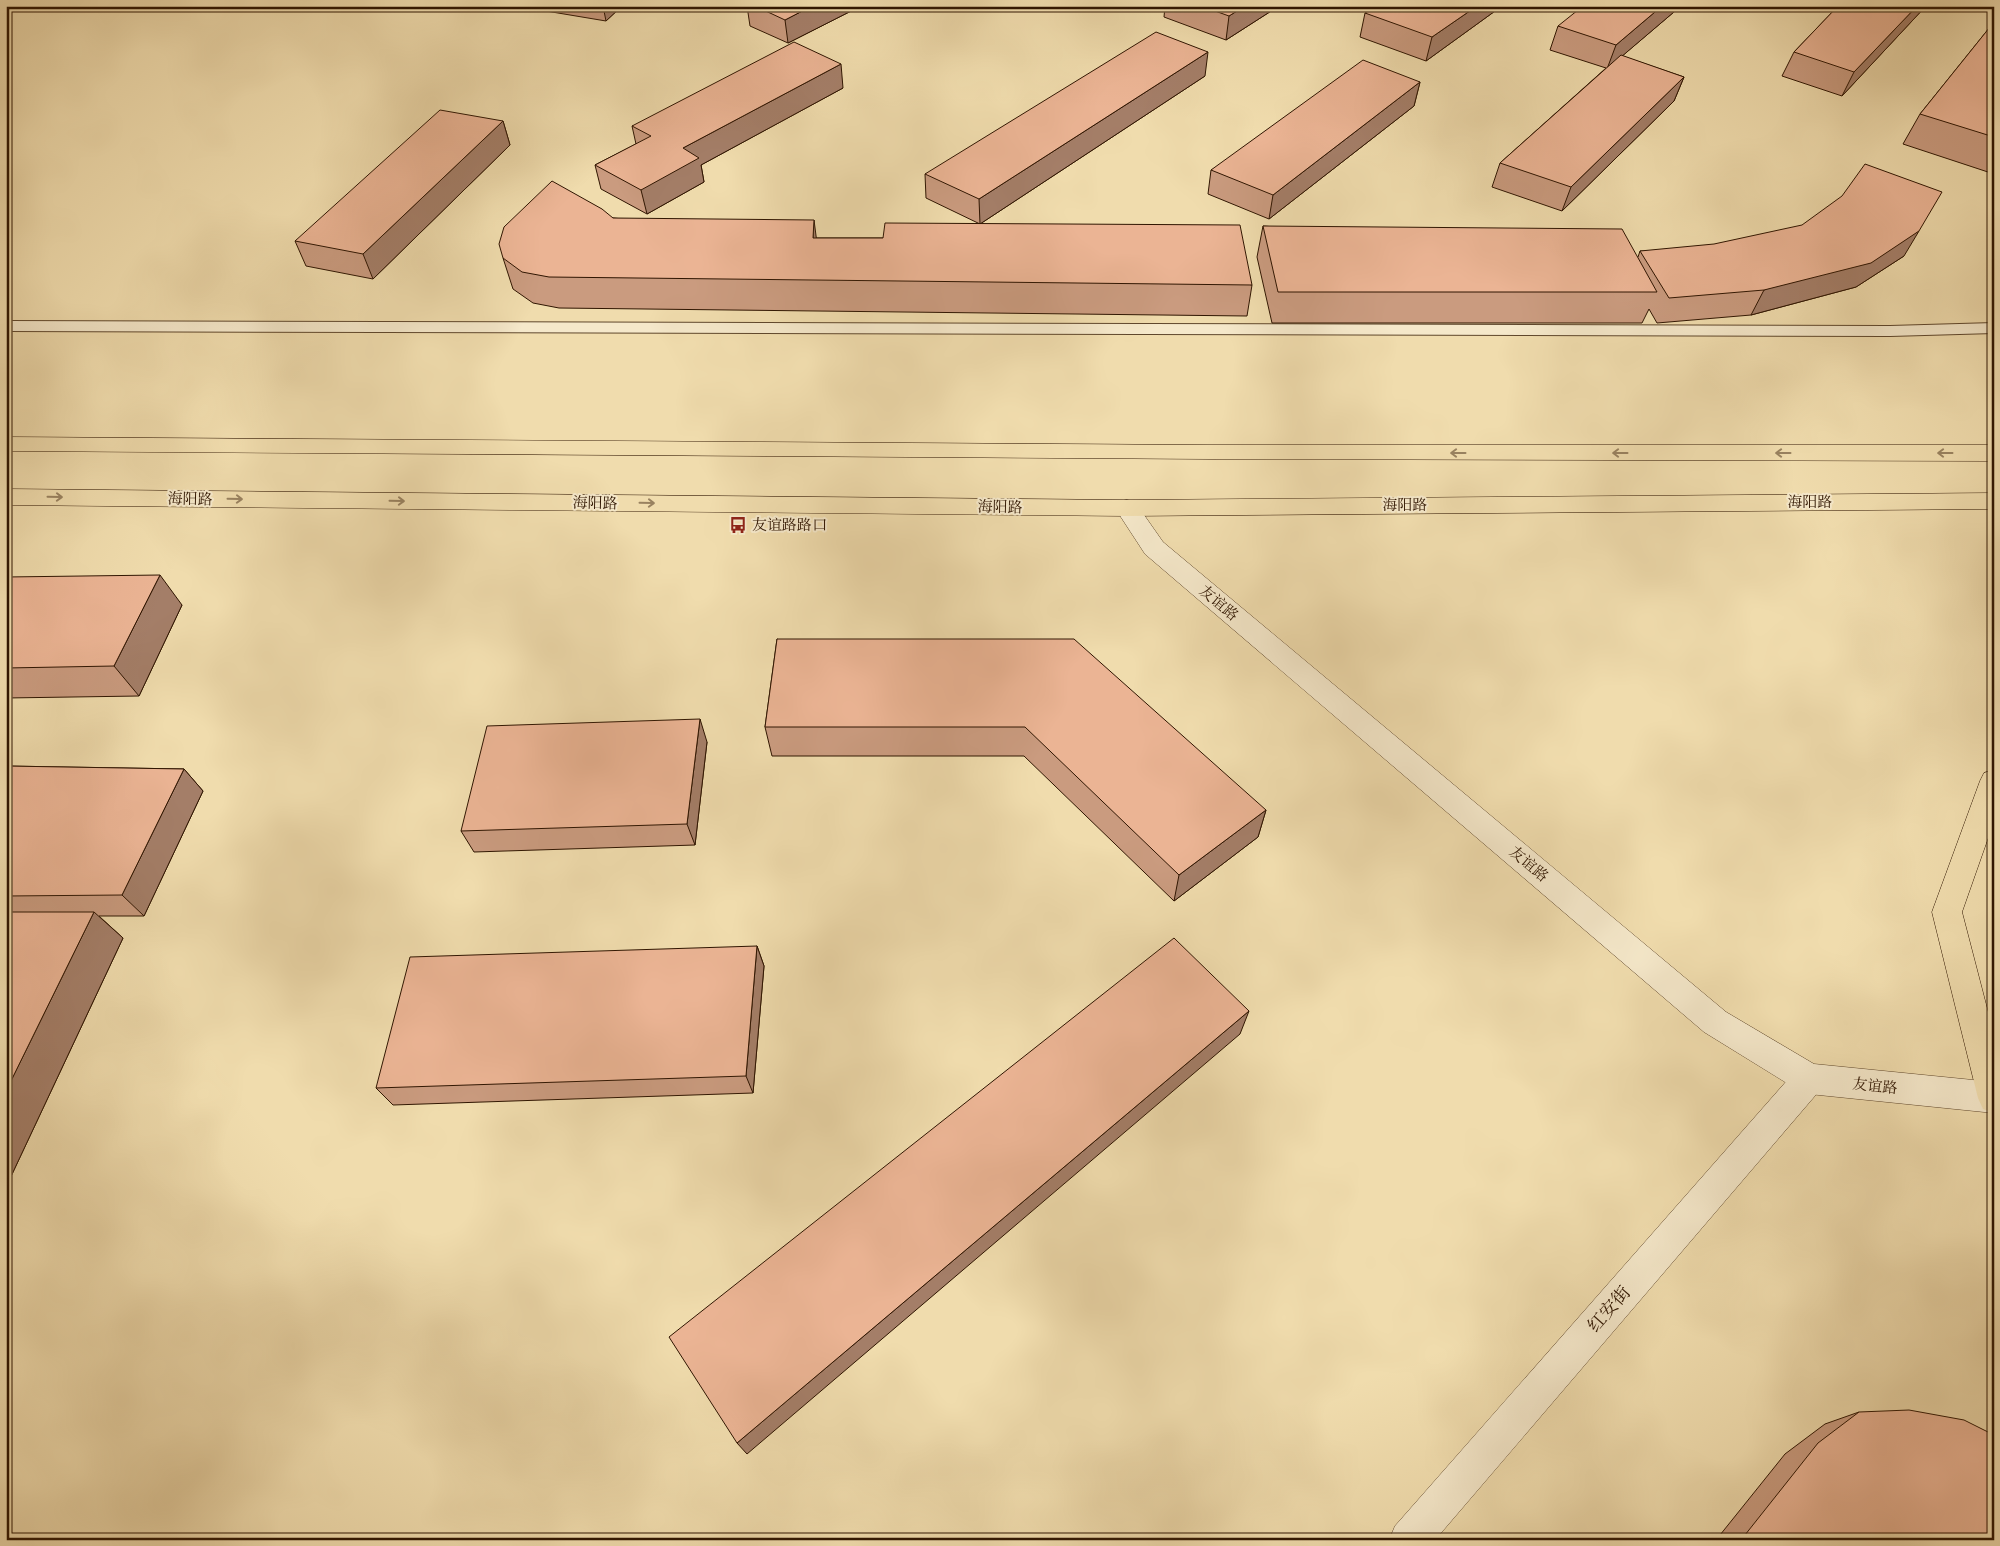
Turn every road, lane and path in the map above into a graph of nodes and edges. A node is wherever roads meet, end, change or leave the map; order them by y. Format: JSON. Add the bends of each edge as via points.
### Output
{"nodes":[{"id":1,"x":6,"y":326,"type":"edge"},
{"id":2,"x":1994,"y":328,"type":"edge"},
{"id":3,"x":6,"y":444,"type":"edge"},
{"id":4,"x":1994,"y":453,"type":"edge"},
{"id":5,"x":6,"y":497,"type":"edge"},
{"id":6,"x":1994,"y":501,"type":"edge"},
{"id":7,"x":1127,"y":508,"type":"junction"},
{"id":8,"x":1994,"y":781,"type":"edge"},
{"id":9,"x":1809,"y":1079,"type":"junction"},
{"id":10,"x":1994,"y":1098,"type":"edge"},
{"id":11,"x":1409,"y":1540,"type":"edge"}],
"edges":[{"from":1,"to":2,"type":"lane","via":[[1880,331]]},
{"from":4,"to":3,"type":"main road","one_way":true,"via":[[1199,452]]},
{"from":5,"to":7,"type":"main road","name":"海阳路","one_way":true},
{"from":6,"to":7,"type":"main road","name":"海阳路"},
{"from":7,"to":9,"type":"street","name":"友谊路","via":[[1154,548],[1715,1022]]},
{"from":8,"to":10,"type":"main road","name":"友谊路","via":[[1947,912]]},
{"from":9,"to":10,"type":"street","name":"友谊路"},
{"from":9,"to":11,"type":"street","name":"红安街"}]}
